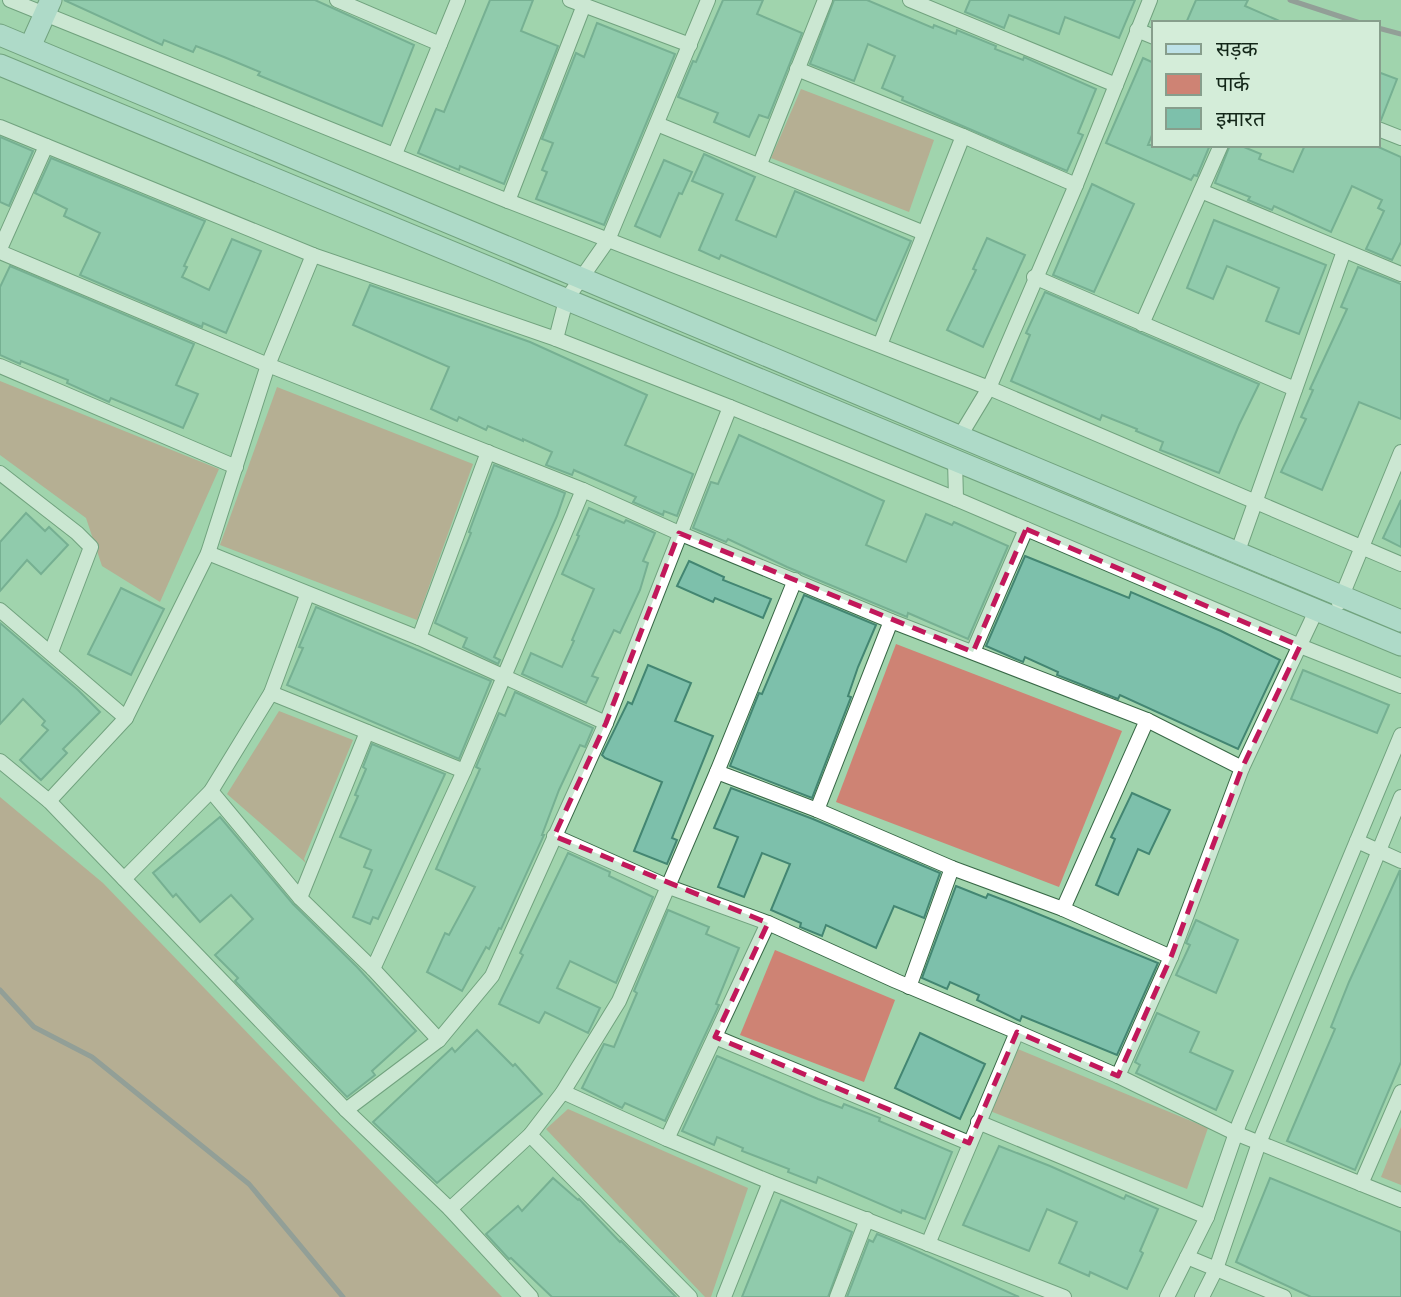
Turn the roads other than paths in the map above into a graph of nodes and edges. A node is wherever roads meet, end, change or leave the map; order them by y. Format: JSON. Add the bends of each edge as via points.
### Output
{"nodes":[{"id":1,"x":9,"y":0,"type":"edge"},
{"id":2,"x":337,"y":0,"type":"edge"},
{"id":3,"x":458,"y":0,"type":"edge"},
{"id":4,"x":708,"y":0,"type":"edge"},
{"id":5,"x":825,"y":0,"type":"edge"},
{"id":6,"x":910,"y":0,"type":"edge"},
{"id":7,"x":1150,"y":0,"type":"edge"},
{"id":8,"x":577,"y":3,"type":"edge"},
{"id":9,"x":48,"y":7,"type":"edge"},
{"id":10,"x":1137,"y":30,"type":"junction"},
{"id":11,"x":0,"y":35,"type":"edge"},
{"id":12,"x":1152,"y":36,"type":"edge"},
{"id":13,"x":440,"y":44,"type":"junction"},
{"id":14,"x":690,"y":45,"type":"junction"},
{"id":15,"x":30,"y":47,"type":"junction"},
{"id":16,"x":0,"y":65,"type":"edge"},
{"id":17,"x":797,"y":69,"type":"junction"},
{"id":18,"x":1116,"y":85,"type":"junction"},
{"id":19,"x":1401,"y":120,"type":"edge"},
{"id":20,"x":657,"y":124,"type":"junction"},
{"id":21,"x":0,"y":127,"type":"edge"},
{"id":22,"x":1380,"y":130,"type":"edge"},
{"id":23,"x":963,"y":136,"type":"junction"},
{"id":24,"x":1398,"y":137,"type":"edge"},
{"id":25,"x":46,"y":146,"type":"junction"},
{"id":26,"x":1220,"y":147,"type":"edge"},
{"id":27,"x":395,"y":154,"type":"junction"},
{"id":28,"x":760,"y":164,"type":"junction"},
{"id":29,"x":1076,"y":185,"type":"junction"},
{"id":30,"x":1200,"y":191,"type":"junction"},
{"id":31,"x":508,"y":201,"type":"junction"},
{"id":32,"x":924,"y":233,"type":"junction"},
{"id":33,"x":608,"y":240,"type":"junction"},
{"id":34,"x":0,"y":251,"type":"edge"},
{"id":35,"x":1344,"y":251,"type":"junction"},
{"id":36,"x":313,"y":255,"type":"junction"},
{"id":37,"x":1401,"y":274,"type":"edge"},
{"id":38,"x":1034,"y":277,"type":"junction"},
{"id":39,"x":583,"y":278,"type":"junction"},
{"id":40,"x":566,"y":300,"type":"junction"},
{"id":41,"x":1142,"y":324,"type":"junction"},
{"id":42,"x":556,"y":339,"type":"junction"},
{"id":43,"x":880,"y":345,"type":"junction"},
{"id":44,"x":268,"y":365,"type":"junction"},
{"id":45,"x":0,"y":366,"type":"edge"},
{"id":46,"x":989,"y":388,"type":"junction"},
{"id":47,"x":1295,"y":388,"type":"junction"},
{"id":48,"x":730,"y":407,"type":"junction"},
{"id":49,"x":960,"y":436,"type":"junction"},
{"id":50,"x":488,"y":452,"type":"junction"},
{"id":51,"x":1401,"y":452,"type":"edge"},
{"id":52,"x":955,"y":460,"type":"junction"},
{"id":53,"x":236,"y":467,"type":"junction"},
{"id":54,"x":0,"y":474,"type":"edge"},
{"id":55,"x":583,"y":490,"type":"junction"},
{"id":56,"x":956,"y":499,"type":"junction"},
{"id":57,"x":1256,"y":502,"type":"junction"},
{"id":58,"x":1026,"y":529,"type":"junction"},
{"id":59,"x":679,"y":533,"type":"junction"},
{"id":60,"x":1362,"y":548,"type":"junction"},
{"id":61,"x":1238,"y":551,"type":"junction"},
{"id":62,"x":208,"y":554,"type":"junction"},
{"id":63,"x":1401,"y":564,"type":"edge"},
{"id":64,"x":795,"y":580,"type":"junction"},
{"id":65,"x":307,"y":595,"type":"junction"},
{"id":66,"x":1342,"y":596,"type":"junction"},
{"id":67,"x":0,"y":610,"type":"edge"},
{"id":68,"x":1324,"y":614,"type":"junction"},
{"id":69,"x":891,"y":621,"type":"junction"},
{"id":70,"x":1401,"y":621,"type":"edge"},
{"id":71,"x":419,"y":638,"type":"junction"},
{"id":72,"x":1401,"y":645,"type":"edge"},
{"id":73,"x":1300,"y":646,"type":"junction"},
{"id":74,"x":51,"y":652,"type":"junction"},
{"id":75,"x":973,"y":652,"type":"junction"},
{"id":76,"x":504,"y":676,"type":"junction"},
{"id":77,"x":1401,"y":686,"type":"edge"},
{"id":78,"x":271,"y":694,"type":"junction"},
{"id":79,"x":126,"y":718,"type":"junction"},
{"id":80,"x":1147,"y":720,"type":"junction"},
{"id":81,"x":606,"y":723,"type":"junction"},
{"id":82,"x":367,"y":732,"type":"junction"},
{"id":83,"x":1401,"y":735,"type":"edge"},
{"id":84,"x":0,"y":761,"type":"edge"},
{"id":85,"x":1242,"y":768,"type":"junction"},
{"id":86,"x":464,"y":771,"type":"junction"},
{"id":87,"x":717,"y":772,"type":"junction"},
{"id":88,"x":211,"y":791,"type":"junction"},
{"id":89,"x":1401,"y":797,"type":"edge"},
{"id":90,"x":49,"y":801,"type":"junction"},
{"id":91,"x":817,"y":810,"type":"junction"},
{"id":92,"x":554,"y":836,"type":"junction"},
{"id":93,"x":1357,"y":841,"type":"junction"},
{"id":94,"x":1379,"y":852,"type":"junction"},
{"id":95,"x":1401,"y":861,"type":"edge"},
{"id":96,"x":952,"y":868,"type":"junction"},
{"id":97,"x":124,"y":879,"type":"junction"},
{"id":98,"x":669,"y":887,"type":"junction"},
{"id":99,"x":300,"y":898,"type":"junction"},
{"id":100,"x":1063,"y":909,"type":"junction"},
{"id":101,"x":768,"y":923,"type":"junction"},
{"id":102,"x":1171,"y":957,"type":"junction"},
{"id":103,"x":373,"y":969,"type":"junction"},
{"id":104,"x":909,"y":987,"type":"junction"},
{"id":105,"x":1017,"y":1032,"type":"junction"},
{"id":106,"x":715,"y":1037,"type":"junction"},
{"id":107,"x":439,"y":1040,"type":"junction"},
{"id":108,"x":1118,"y":1076,"type":"junction"},
{"id":109,"x":563,"y":1092,"type":"junction"},
{"id":110,"x":1401,"y":1092,"type":"edge"},
{"id":111,"x":346,"y":1110,"type":"junction"},
{"id":112,"x":978,"y":1122,"type":"junction"},
{"id":113,"x":1235,"y":1133,"type":"junction"},
{"id":114,"x":530,"y":1135,"type":"junction"},
{"id":115,"x":667,"y":1139,"type":"junction"},
{"id":116,"x":969,"y":1143,"type":"junction"},
{"id":117,"x":1259,"y":1143,"type":"junction"},
{"id":118,"x":770,"y":1182,"type":"junction"},
{"id":119,"x":1361,"y":1184,"type":"junction"},
{"id":120,"x":1401,"y":1200,"type":"edge"},
{"id":121,"x":450,"y":1209,"type":"junction"},
{"id":122,"x":1207,"y":1217,"type":"junction"},
{"id":123,"x":867,"y":1219,"type":"junction"},
{"id":124,"x":928,"y":1244,"type":"junction"},
{"id":125,"x":1187,"y":1257,"type":"junction"},
{"id":126,"x":1216,"y":1269,"type":"junction"},
{"id":127,"x":1028,"y":1282,"type":"junction"},
{"id":128,"x":531,"y":1297,"type":"edge"},
{"id":129,"x":690,"y":1297,"type":"edge"},
{"id":130,"x":724,"y":1297,"type":"edge"},
{"id":131,"x":836,"y":1297,"type":"edge"},
{"id":132,"x":1022,"y":1297,"type":"edge"},
{"id":133,"x":1064,"y":1297,"type":"edge"},
{"id":134,"x":1167,"y":1297,"type":"edge"},
{"id":135,"x":1202,"y":1297,"type":"edge"},
{"id":136,"x":1284,"y":1297,"type":"edge"}],
"edges":[{"from":1,"to":9,"type":"street"},
{"from":2,"to":13,"type":"street"},
{"from":3,"to":13,"type":"street"},
{"from":4,"to":14,"type":"street"},
{"from":5,"to":17,"type":"street"},
{"from":6,"to":18,"type":"street"},
{"from":7,"to":10,"type":"street"},
{"from":8,"to":14,"type":"street"},
{"from":8,"to":31,"type":"street"},
{"from":9,"to":15,"type":"main road"},
{"from":9,"to":27,"type":"street"},
{"from":10,"to":12,"type":"street"},
{"from":10,"to":18,"type":"street"},
{"from":11,"to":15,"type":"main road"},
{"from":13,"to":27,"type":"street"},
{"from":14,"to":20,"type":"street"},
{"from":15,"to":39,"type":"main road"},
{"from":16,"to":40,"type":"main road"},
{"from":17,"to":23,"type":"street"},
{"from":17,"to":28,"type":"street"},
{"from":18,"to":29,"type":"street"},
{"from":19,"to":24,"type":"street"},
{"from":20,"to":28,"type":"street"},
{"from":20,"to":33,"type":"street"},
{"from":21,"to":25,"type":"street"},
{"from":22,"to":24,"type":"street"},
{"from":23,"to":29,"type":"street"},
{"from":23,"to":32,"type":"street"},
{"from":25,"to":34,"type":"street"},
{"from":25,"to":36,"type":"street"},
{"from":26,"to":30,"type":"street"},
{"from":27,"to":31,"type":"street"},
{"from":28,"to":32,"type":"street"},
{"from":29,"to":38,"type":"street"},
{"from":30,"to":35,"type":"street"},
{"from":30,"to":41,"type":"street"},
{"from":31,"to":33,"type":"street"},
{"from":32,"to":43,"type":"street"},
{"from":33,"to":39,"type":"street"},
{"from":33,"to":43,"type":"street"},
{"from":34,"to":44,"type":"street"},
{"from":35,"to":37,"type":"street"},
{"from":35,"to":47,"type":"street"},
{"from":36,"to":42,"type":"street"},
{"from":36,"to":44,"type":"street"},
{"from":38,"to":41,"type":"street"},
{"from":38,"to":46,"type":"street"},
{"from":39,"to":40,"type":"street"},
{"from":39,"to":49,"type":"main road"},
{"from":40,"to":42,"type":"street"},
{"from":40,"to":52,"type":"main road"},
{"from":41,"to":47,"type":"street"},
{"from":42,"to":48,"type":"street"},
{"from":43,"to":46,"type":"street"},
{"from":44,"to":50,"type":"street"},
{"from":44,"to":53,"type":"street"},
{"from":45,"to":53,"type":"street"},
{"from":46,"to":49,"type":"street"},
{"from":46,"to":57,"type":"street"},
{"from":47,"to":57,"type":"street"},
{"from":48,"to":56,"type":"street"},
{"from":48,"to":59,"type":"street"},
{"from":49,"to":52,"type":"main road"},
{"from":49,"to":61,"type":"main road"},
{"from":50,"to":55,"type":"street"},
{"from":50,"to":71,"type":"street"},
{"from":51,"to":60,"type":"street"},
{"from":52,"to":56,"type":"street"},
{"from":52,"to":68,"type":"main road"},
{"from":53,"to":62,"type":"street"},
{"from":54,"to":74,"type":"street","via":[[91,547]]},
{"from":55,"to":59,"type":"street"},
{"from":55,"to":76,"type":"street"},
{"from":56,"to":58,"type":"street"},
{"from":57,"to":60,"type":"street"},
{"from":57,"to":61,"type":"street"},
{"from":58,"to":73,"type":"street"},
{"from":58,"to":75,"type":"street"},
{"from":59,"to":64,"type":"street"},
{"from":59,"to":81,"type":"street"},
{"from":60,"to":63,"type":"street"},
{"from":60,"to":66,"type":"street"},
{"from":61,"to":66,"type":"main road"},
{"from":62,"to":65,"type":"street"},
{"from":62,"to":79,"type":"street"},
{"from":64,"to":69,"type":"street"},
{"from":64,"to":87,"type":"street"},
{"from":65,"to":71,"type":"street"},
{"from":65,"to":78,"type":"street"},
{"from":66,"to":68,"type":"street"},
{"from":66,"to":70,"type":"main road"},
{"from":67,"to":74,"type":"street"},
{"from":68,"to":72,"type":"main road"},
{"from":68,"to":73,"type":"street"},
{"from":69,"to":75,"type":"street"},
{"from":69,"to":91,"type":"street"},
{"from":71,"to":76,"type":"street"},
{"from":73,"to":77,"type":"street"},
{"from":73,"to":85,"type":"street"},
{"from":74,"to":79,"type":"street"},
{"from":75,"to":80,"type":"street"},
{"from":76,"to":81,"type":"street"},
{"from":76,"to":86,"type":"street"},
{"from":78,"to":82,"type":"street"},
{"from":78,"to":88,"type":"street"},
{"from":79,"to":90,"type":"street"},
{"from":80,"to":85,"type":"street"},
{"from":80,"to":100,"type":"street"},
{"from":81,"to":92,"type":"street"},
{"from":82,"to":86,"type":"street"},
{"from":82,"to":99,"type":"street"},
{"from":83,"to":93,"type":"street"},
{"from":84,"to":90,"type":"street"},
{"from":85,"to":102,"type":"street"},
{"from":86,"to":103,"type":"street"},
{"from":87,"to":91,"type":"street"},
{"from":87,"to":98,"type":"street"},
{"from":88,"to":97,"type":"street"},
{"from":88,"to":99,"type":"street"},
{"from":89,"to":94,"type":"street"},
{"from":90,"to":97,"type":"street"},
{"from":91,"to":96,"type":"street"},
{"from":92,"to":98,"type":"street"},
{"from":92,"to":107,"type":"street","via":[[492,976]]},
{"from":93,"to":94,"type":"street"},
{"from":93,"to":113,"type":"street"},
{"from":94,"to":95,"type":"street"},
{"from":94,"to":117,"type":"street"},
{"from":96,"to":100,"type":"street"},
{"from":96,"to":104,"type":"street"},
{"from":97,"to":111,"type":"street"},
{"from":98,"to":101,"type":"street"},
{"from":98,"to":109,"type":"street","via":[[619,1000]]},
{"from":99,"to":103,"type":"street"},
{"from":100,"to":102,"type":"street"},
{"from":101,"to":104,"type":"street"},
{"from":101,"to":106,"type":"street"},
{"from":102,"to":108,"type":"street"},
{"from":103,"to":107,"type":"street"},
{"from":104,"to":105,"type":"street"},
{"from":105,"to":108,"type":"street"},
{"from":105,"to":112,"type":"street"},
{"from":106,"to":115,"type":"street"},
{"from":106,"to":116,"type":"street"},
{"from":107,"to":111,"type":"street"},
{"from":108,"to":113,"type":"street"},
{"from":109,"to":114,"type":"street"},
{"from":109,"to":115,"type":"street"},
{"from":110,"to":119,"type":"street"},
{"from":111,"to":121,"type":"street"},
{"from":112,"to":116,"type":"street"},
{"from":112,"to":122,"type":"street"},
{"from":113,"to":117,"type":"street"},
{"from":113,"to":122,"type":"street"},
{"from":114,"to":121,"type":"street"},
{"from":114,"to":129,"type":"street"},
{"from":115,"to":118,"type":"street"},
{"from":116,"to":124,"type":"street"},
{"from":117,"to":119,"type":"street"},
{"from":117,"to":126,"type":"street"},
{"from":118,"to":123,"type":"street"},
{"from":118,"to":130,"type":"street"},
{"from":119,"to":120,"type":"street"},
{"from":121,"to":128,"type":"street"},
{"from":122,"to":125,"type":"street"},
{"from":123,"to":124,"type":"street"},
{"from":123,"to":131,"type":"street"},
{"from":124,"to":127,"type":"street"},
{"from":125,"to":126,"type":"street"},
{"from":125,"to":134,"type":"street"},
{"from":126,"to":135,"type":"street"},
{"from":126,"to":136,"type":"street"},
{"from":127,"to":132,"type":"street"},
{"from":127,"to":133,"type":"street"}]}
